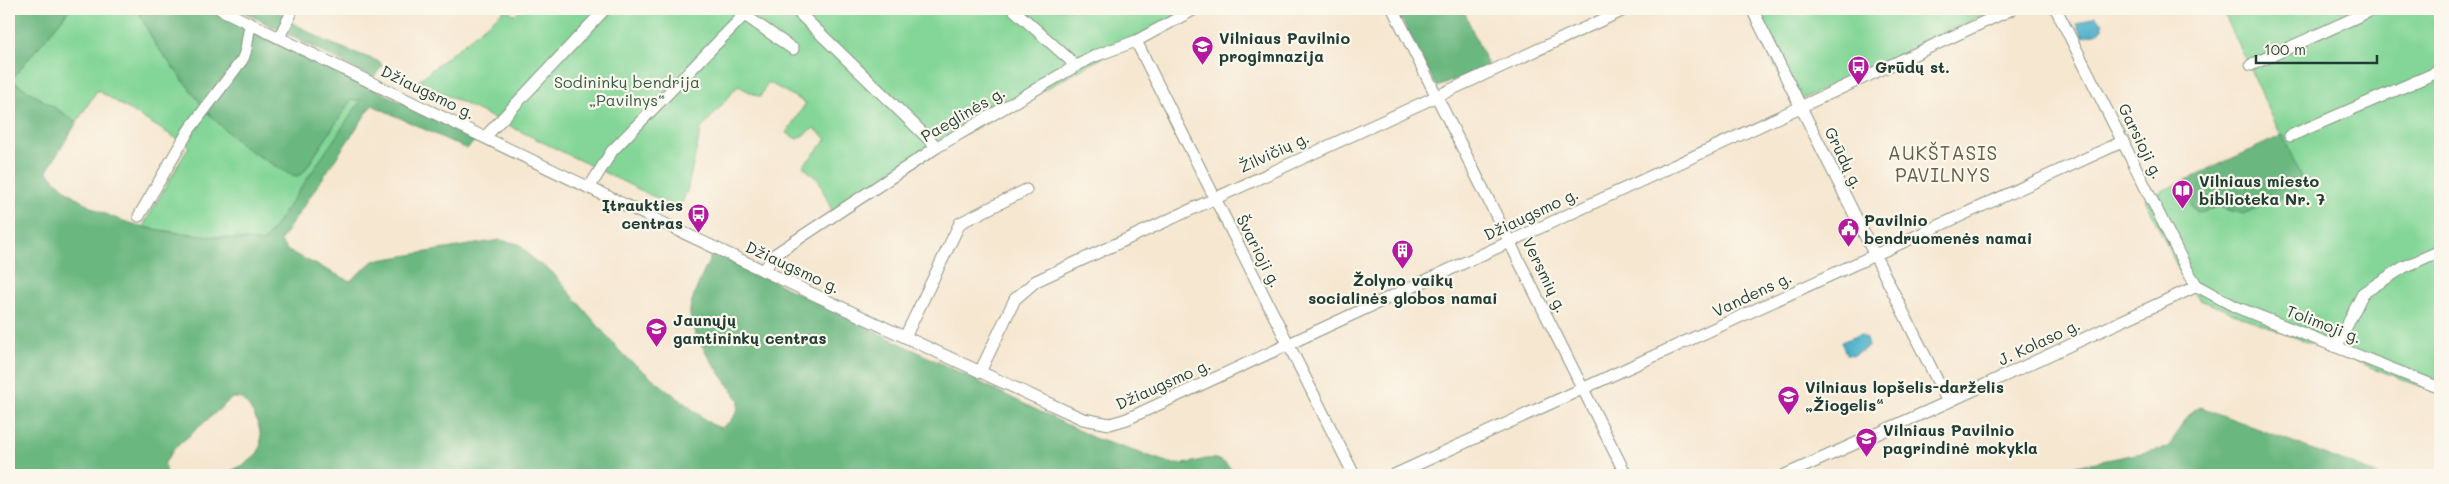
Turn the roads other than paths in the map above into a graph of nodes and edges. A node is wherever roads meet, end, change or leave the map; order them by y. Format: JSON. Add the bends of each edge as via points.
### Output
{"nodes":[{"id":1,"x":220,"y":9,"type":"edge"},
{"id":2,"x":291,"y":9,"type":"edge"},
{"id":3,"x":605,"y":9,"type":"edge"},
{"id":4,"x":794,"y":9,"type":"edge"},
{"id":5,"x":1195,"y":9,"type":"edge"},
{"id":6,"x":1393,"y":9,"type":"edge"},
{"id":7,"x":1626,"y":9,"type":"edge"},
{"id":8,"x":1752,"y":9,"type":"edge"},
{"id":9,"x":2012,"y":9,"type":"edge"},
{"id":10,"x":2056,"y":9,"type":"edge"},
{"id":11,"x":2374,"y":9,"type":"edge"},
{"id":12,"x":744,"y":11,"type":"edge"},
{"id":13,"x":1019,"y":11,"type":"edge"},
{"id":14,"x":251,"y":24,"type":"junction"},
{"id":15,"x":279,"y":37,"type":"junction"},
{"id":16,"x":1136,"y":41,"type":"junction"},
{"id":17,"x":793,"y":49,"type":"dead end"},
{"id":18,"x":2251,"y":65,"type":"dead end"},
{"id":19,"x":1074,"y":67,"type":"junction"},
{"id":20,"x":2440,"y":71,"type":"edge"},
{"id":21,"x":1435,"y":96,"type":"junction"},
{"id":22,"x":1802,"y":108,"type":"junction"},
{"id":23,"x":2290,"y":136,"type":"dead end"},
{"id":24,"x":485,"y":137,"type":"junction"},
{"id":25,"x":2124,"y":141,"type":"junction"},
{"id":26,"x":937,"y":147,"type":"junction"},
{"id":27,"x":589,"y":188,"type":"junction"},
{"id":28,"x":1026,"y":190,"type":"dead end"},
{"id":29,"x":1214,"y":198,"type":"junction"},
{"id":30,"x":139,"y":216,"type":"dead end"},
{"id":31,"x":1511,"y":242,"type":"junction"},
{"id":32,"x":2440,"y":251,"type":"edge"},
{"id":33,"x":1874,"y":256,"type":"junction"},
{"id":34,"x":764,"y":272,"type":"junction"},
{"id":35,"x":2197,"y":286,"type":"junction"},
{"id":36,"x":905,"y":337,"type":"junction"},
{"id":37,"x":1288,"y":345,"type":"junction"},
{"id":38,"x":2337,"y":346,"type":"junction"},
{"id":39,"x":980,"y":372,"type":"junction"},
{"id":40,"x":2440,"y":388,"type":"edge"},
{"id":41,"x":1582,"y":389,"type":"junction"},
{"id":42,"x":1948,"y":402,"type":"junction"},
{"id":43,"x":1354,"y":475,"type":"edge"},
{"id":44,"x":1394,"y":475,"type":"edge"},
{"id":45,"x":1626,"y":475,"type":"edge"},
{"id":46,"x":1784,"y":475,"type":"edge"}],
"edges":[{"from":1,"to":14,"type":"street","name":"Džiaugsmo g."},
{"from":2,"to":15,"type":"street"},
{"from":3,"to":24,"type":"street"},
{"from":4,"to":26,"type":"street"},
{"from":5,"to":16,"type":"street","name":"Paeglinės g."},
{"from":6,"to":21,"type":"street","name":"Versmių g."},
{"from":7,"to":21,"type":"street","name":"Žilvičių g."},
{"from":8,"to":22,"type":"street","name":"Grūdų g."},
{"from":9,"to":22,"type":"street","name":"Džiaugsmo g."},
{"from":10,"to":25,"type":"street","name":"Garsioji g."},
{"from":11,"to":18,"type":"street"},
{"from":12,"to":17,"type":"street"},
{"from":12,"to":27,"type":"street","via":[[612,151]]},
{"from":13,"to":19,"type":"street"},
{"from":14,"to":15,"type":"street","name":"Džiaugsmo g."},
{"from":14,"to":30,"type":"street","via":[[247,52],[189,130]]},
{"from":15,"to":24,"type":"street","name":"Džiaugsmo g."},
{"from":16,"to":19,"type":"street","name":"Paeglinės g."},
{"from":16,"to":29,"type":"street","name":"Švarioji g."},
{"from":19,"to":26,"type":"street","name":"Paeglinės g."},
{"from":20,"to":23,"type":"street"},
{"from":21,"to":29,"type":"street","name":"Žilvičių g."},
{"from":21,"to":31,"type":"street","name":"Versmių g."},
{"from":22,"to":31,"type":"street","name":"Džiaugsmo g."},
{"from":22,"to":33,"type":"street","name":"Grūdų g."},
{"from":24,"to":27,"type":"street","name":"Džiaugsmo g."},
{"from":25,"to":33,"type":"street","name":"Vandens g."},
{"from":25,"to":35,"type":"street","name":"Garsioji g."},
{"from":26,"to":34,"type":"street","name":"Paeglinės g.","via":[[774,255]]},
{"from":27,"to":34,"type":"street","name":"Džiaugsmo g."},
{"from":28,"to":36,"type":"street","via":[[960,223]]},
{"from":29,"to":37,"type":"street","name":"Švarioji g."},
{"from":29,"to":39,"type":"street","name":"Žilvičių g.","via":[[1026,287],[1015,299]]},
{"from":31,"to":37,"type":"street","name":"Džiaugsmo g."},
{"from":31,"to":41,"type":"street","name":"Versmių g."},
{"from":32,"to":38,"type":"street","via":[[2404,267],[2363,292]]},
{"from":33,"to":41,"type":"street","name":"Vandens g."},
{"from":33,"to":42,"type":"street","name":"Grūdų g."},
{"from":34,"to":36,"type":"street","name":"Džiaugsmo g."},
{"from":35,"to":38,"type":"street","name":"Tolimoji g.","via":[[2236,307]]},
{"from":35,"to":42,"type":"street","name":"J. Kolaso g."},
{"from":36,"to":39,"type":"street","name":"Džiaugsmo g."},
{"from":37,"to":39,"type":"street","name":"Džiaugsmo g.","via":[[1110,424],[1083,419]]},
{"from":37,"to":43,"type":"street","name":"Švarioji g."},
{"from":38,"to":40,"type":"street","name":"Tolimoji g."},
{"from":41,"to":44,"type":"street","name":"Vandens g."},
{"from":41,"to":45,"type":"street","name":"Versmių g."},
{"from":42,"to":46,"type":"street","name":"J. Kolaso g."}]}
